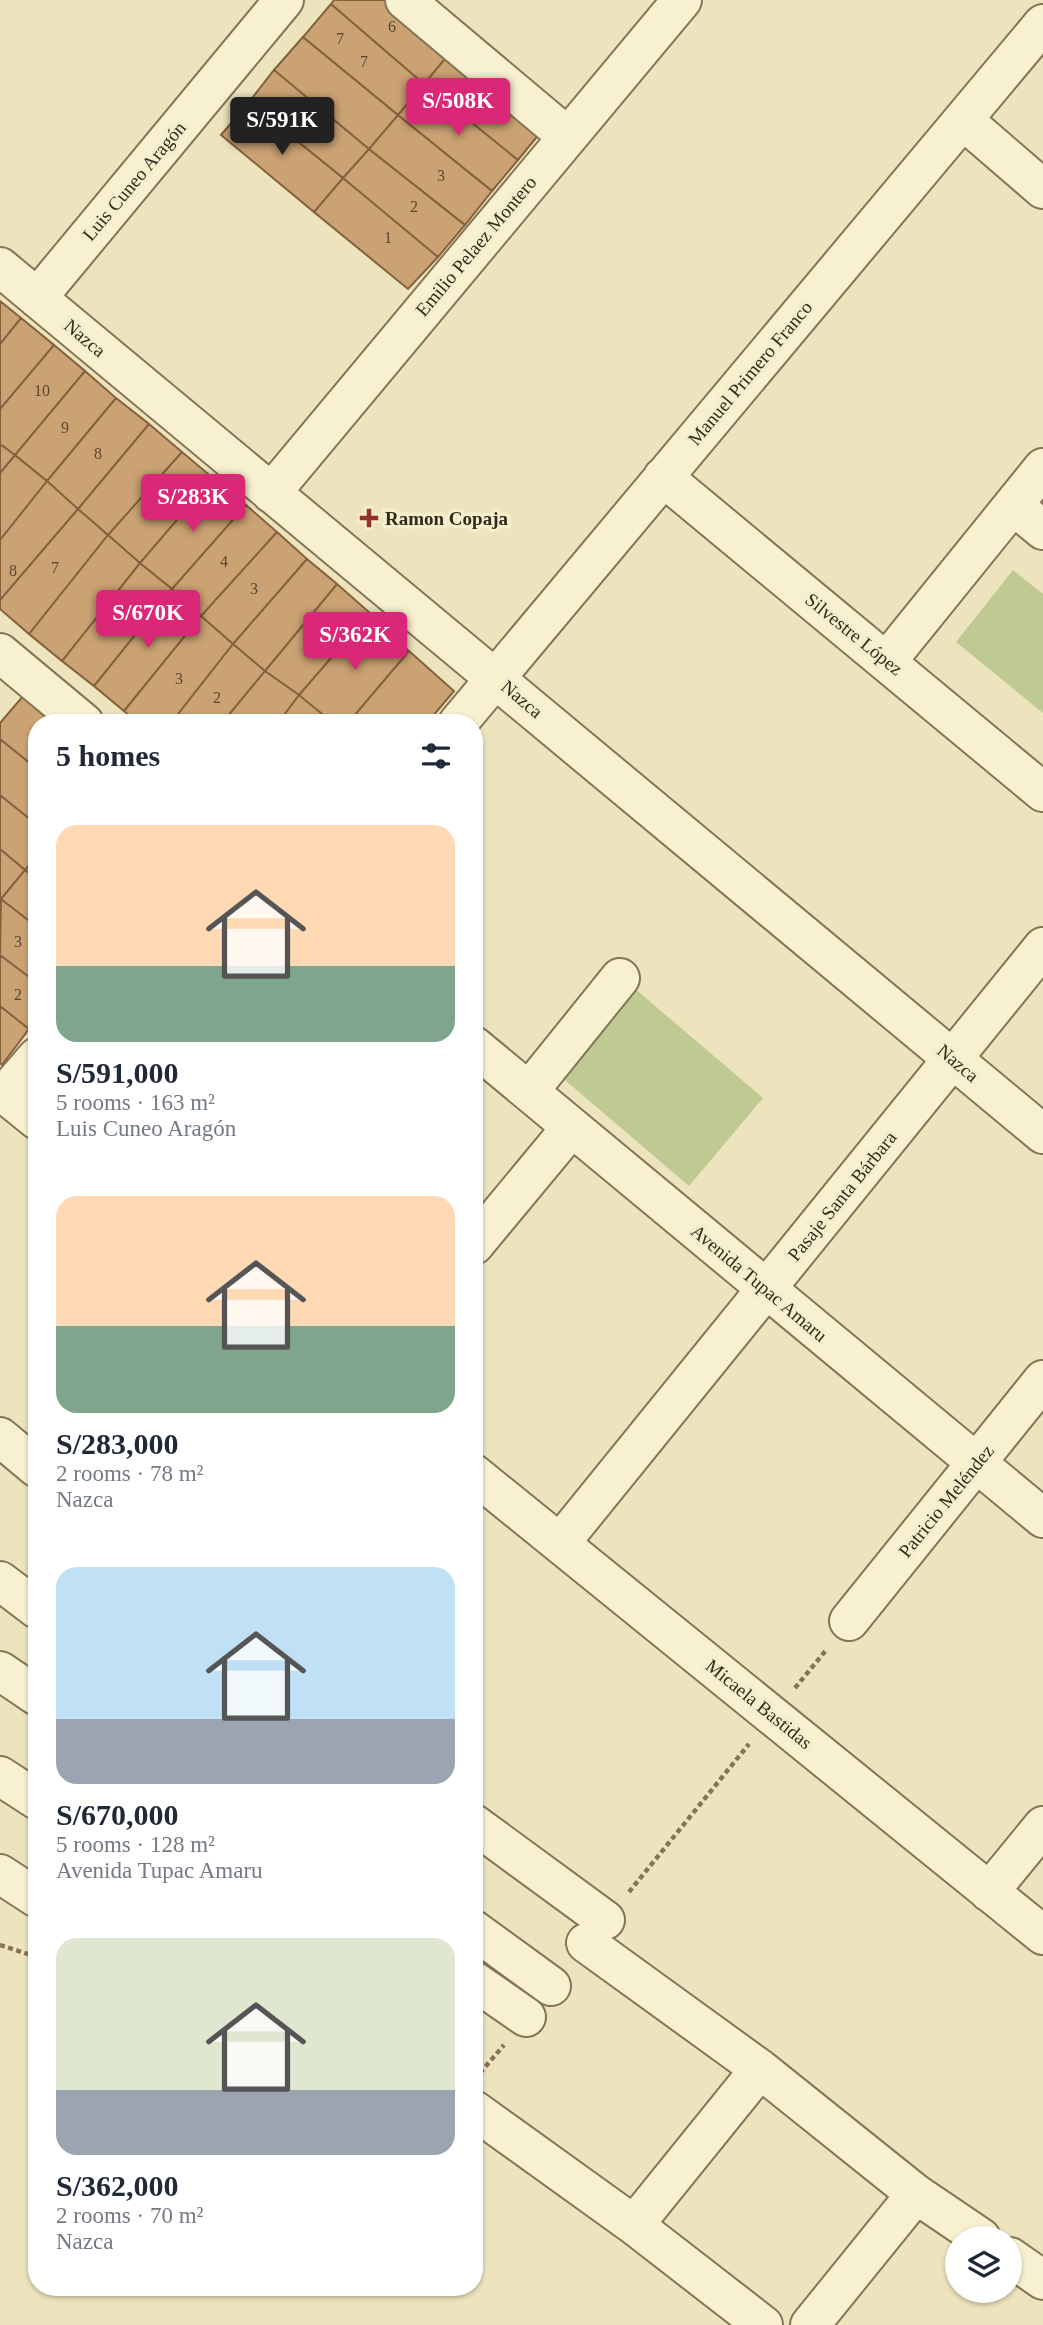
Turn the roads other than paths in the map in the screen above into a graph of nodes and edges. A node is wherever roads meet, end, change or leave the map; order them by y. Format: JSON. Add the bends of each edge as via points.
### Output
{"nodes":[{"id":1,"x":284,"y":0,"type":"edge"},
{"id":2,"x":405,"y":0,"type":"edge"},
{"id":3,"x":681,"y":0,"type":"edge"},
{"id":4,"x":1043,"y":24,"type":"edge"},
{"id":5,"x":962,"y":120,"type":"junction"},
{"id":6,"x":568,"y":137,"type":"junction"},
{"id":7,"x":1043,"y":189,"type":"edge"},
{"id":8,"x":0,"y":267,"type":"edge"},
{"id":9,"x":37,"y":298,"type":"junction"},
{"id":10,"x":1043,"y":468,"type":"edge"},
{"id":11,"x":663,"y":477,"type":"junction"},
{"id":12,"x":271,"y":493,"type":"junction"},
{"id":13,"x":1013,"y":505,"type":"junction"},
{"id":14,"x":1043,"y":530,"type":"edge"},
{"id":15,"x":0,"y":653,"type":"edge"},
{"id":16,"x":887,"y":661,"type":"junction"},
{"id":17,"x":495,"y":677,"type":"junction"},
{"id":18,"x":73,"y":714,"type":"edge"},
{"id":19,"x":465,"y":714,"type":"edge"},
{"id":20,"x":1043,"y":792,"type":"edge"},
{"id":21,"x":1043,"y":947,"type":"edge"},
{"id":22,"x":621,"y":978,"type":"dead end"},
{"id":23,"x":483,"y":1053,"type":"edge"},
{"id":24,"x":953,"y":1059,"type":"junction"},
{"id":25,"x":28,"y":1066,"type":"edge"},
{"id":26,"x":529,"y":1091,"type":"junction"},
{"id":27,"x":3,"y":1092,"type":"edge"},
{"id":28,"x":28,"y":1113,"type":"edge"},
{"id":29,"x":571,"y":1128,"type":"junction"},
{"id":30,"x":1043,"y":1134,"type":"edge"},
{"id":31,"x":483,"y":1234,"type":"edge"},
{"id":32,"x":767,"y":1289,"type":"junction"},
{"id":33,"x":1043,"y":1380,"type":"edge"},
{"id":34,"x":0,"y":1437,"type":"edge"},
{"id":35,"x":28,"y":1460,"type":"edge"},
{"id":36,"x":976,"y":1463,"type":"junction"},
{"id":37,"x":483,"y":1481,"type":"edge"},
{"id":38,"x":1043,"y":1518,"type":"edge"},
{"id":39,"x":561,"y":1542,"type":"junction"},
{"id":40,"x":0,"y":1581,"type":"edge"},
{"id":41,"x":28,"y":1602,"type":"edge"},
{"id":42,"x":849,"y":1621,"type":"road end"},
{"id":43,"x":0,"y":1671,"type":"edge"},
{"id":44,"x":28,"y":1690,"type":"edge"},
{"id":45,"x":0,"y":1776,"type":"edge"},
{"id":46,"x":28,"y":1794,"type":"edge"},
{"id":47,"x":1043,"y":1826,"type":"edge"},
{"id":48,"x":483,"y":1833,"type":"edge"},
{"id":49,"x":0,"y":1874,"type":"edge"},
{"id":50,"x":28,"y":1892,"type":"edge"},
{"id":51,"x":989,"y":1892,"type":"junction"},
{"id":52,"x":1043,"y":1935,"type":"edge"},
{"id":53,"x":483,"y":1937,"type":"edge"},
{"id":54,"x":551,"y":1986,"type":"dead end"},
{"id":55,"x":483,"y":1987,"type":"edge"},
{"id":56,"x":526,"y":2017,"type":"road end"},
{"id":57,"x":760,"y":2069,"type":"junction"},
{"id":58,"x":483,"y":2116,"type":"edge"},
{"id":59,"x":916,"y":2194,"type":"junction"},
{"id":60,"x":634,"y":2225,"type":"junction"},
{"id":61,"x":963,"y":2226,"type":"edge"},
{"id":62,"x":1022,"y":2265,"type":"edge"},
{"id":63,"x":1043,"y":2280,"type":"edge"},
{"id":64,"x":763,"y":2325,"type":"edge"},
{"id":65,"x":810,"y":2325,"type":"edge"}],
"edges":[{"from":1,"to":9,"type":"street","name":"Luis Cuneo Aragón"},
{"from":2,"to":6,"type":"street"},
{"from":3,"to":6,"type":"street","name":"Emilio Pelaez Montero"},
{"from":4,"to":5,"type":"street","name":"Manuel Primero Franco"},
{"from":5,"to":7,"type":"street"},
{"from":5,"to":11,"type":"street","name":"Manuel Primero Franco"},
{"from":6,"to":12,"type":"street","name":"Emilio Pelaez Montero"},
{"from":8,"to":9,"type":"street","name":"Nazca"},
{"from":9,"to":12,"type":"street","name":"Nazca"},
{"from":10,"to":13,"type":"street"},
{"from":11,"to":16,"type":"street","name":"Silvestre López"},
{"from":11,"to":17,"type":"street","name":"Manuel Primero Franco"},
{"from":12,"to":17,"type":"street","name":"Nazca"},
{"from":13,"to":14,"type":"street"},
{"from":13,"to":16,"type":"street"},
{"from":15,"to":18,"type":"street"},
{"from":16,"to":20,"type":"street","name":"Silvestre López"},
{"from":17,"to":19,"type":"street","name":"Manuel Primero Franco"},
{"from":17,"to":24,"type":"street","name":"Nazca"},
{"from":21,"to":24,"type":"street","name":"Pasaje Santa Bárbara"},
{"from":22,"to":26,"type":"street"},
{"from":23,"to":26,"type":"street","name":"Avenida Tupac Amaru"},
{"from":24,"to":30,"type":"street","name":"Nazca"},
{"from":24,"to":32,"type":"street","name":"Pasaje Santa Bárbara"},
{"from":25,"to":27,"type":"street"},
{"from":26,"to":29,"type":"street","name":"Avenida Tupac Amaru"},
{"from":27,"to":28,"type":"street"},
{"from":29,"to":31,"type":"street"},
{"from":29,"to":32,"type":"street","name":"Avenida Tupac Amaru"},
{"from":32,"to":36,"type":"street","name":"Avenida Tupac Amaru"},
{"from":32,"to":39,"type":"street","name":"Pasaje Santa Bárbara"},
{"from":33,"to":36,"type":"street","name":"Patricio Meléndez"},
{"from":34,"to":35,"type":"street"},
{"from":36,"to":38,"type":"street","name":"Avenida Tupac Amaru"},
{"from":36,"to":42,"type":"street","name":"Patricio Meléndez"},
{"from":37,"to":39,"type":"street","name":"Micaela Bastidas"},
{"from":39,"to":51,"type":"street","name":"Micaela Bastidas"},
{"from":40,"to":41,"type":"street"},
{"from":43,"to":44,"type":"street"},
{"from":45,"to":46,"type":"street"},
{"from":47,"to":51,"type":"street"},
{"from":48,"to":57,"type":"street"},
{"from":49,"to":50,"type":"street"},
{"from":51,"to":52,"type":"street","name":"Micaela Bastidas"},
{"from":53,"to":54,"type":"street"},
{"from":55,"to":56,"type":"street"},
{"from":57,"to":59,"type":"street"},
{"from":57,"to":60,"type":"street"},
{"from":58,"to":60,"type":"street"},
{"from":59,"to":61,"type":"street"},
{"from":59,"to":65,"type":"street"},
{"from":60,"to":64,"type":"street"},
{"from":62,"to":63,"type":"street"}]}
